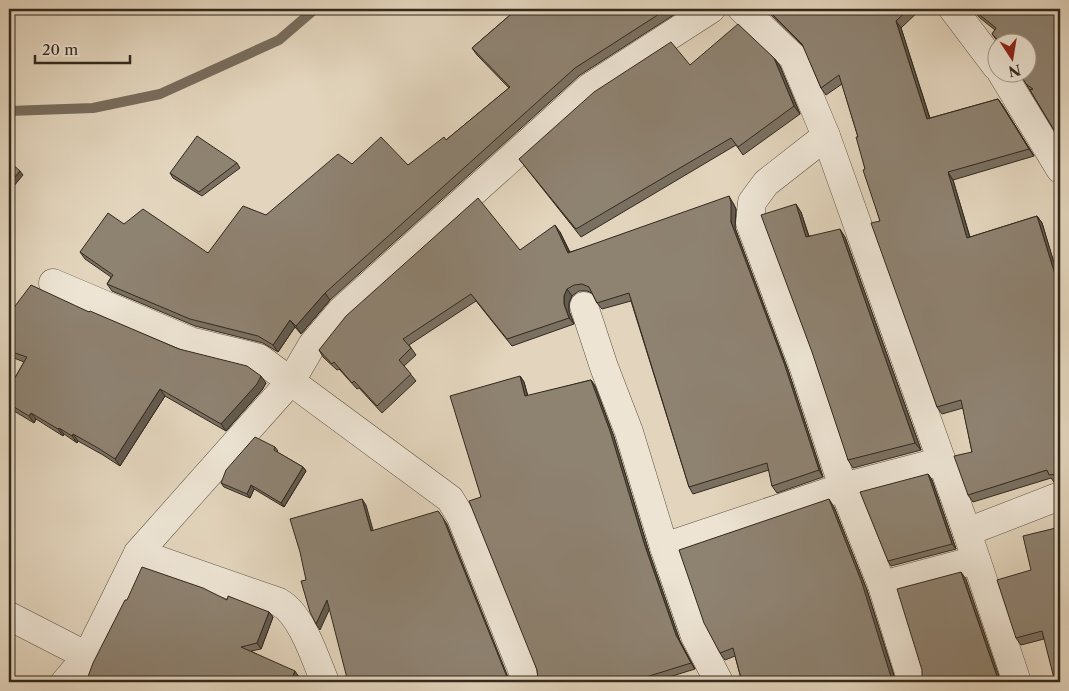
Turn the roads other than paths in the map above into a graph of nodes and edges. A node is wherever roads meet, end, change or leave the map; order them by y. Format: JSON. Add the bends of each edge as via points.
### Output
{"nodes":[{"id":1,"x":711,"y":9,"type":"edge"},
{"id":2,"x":742,"y":9,"type":"edge"},
{"id":3,"x":954,"y":9,"type":"edge"},
{"id":4,"x":986,"y":52,"type":"edge"},
{"id":5,"x":1007,"y":82,"type":"edge"},
{"id":6,"x":826,"y":136,"type":"junction"},
{"id":7,"x":1060,"y":169,"type":"edge"},
{"id":8,"x":53,"y":283,"type":"dead end"},
{"id":9,"x":584,"y":306,"type":"dead end"},
{"id":10,"x":291,"y":381,"type":"junction"},
{"id":11,"x":942,"y":461,"type":"junction"},
{"id":12,"x":843,"y":487,"type":"junction"},
{"id":13,"x":1060,"y":496,"type":"edge"},
{"id":14,"x":967,"y":532,"type":"junction"},
{"id":15,"x":664,"y":547,"type":"junction"},
{"id":16,"x":138,"y":553,"type":"junction"},
{"id":17,"x":976,"y":560,"type":"junction"},
{"id":18,"x":882,"y":585,"type":"junction"},
{"id":19,"x":9,"y":616,"type":"edge"},
{"id":20,"x":87,"y":656,"type":"junction"},
{"id":21,"x":65,"y":682,"type":"edge"},
{"id":22,"x":325,"y":682,"type":"edge"},
{"id":23,"x":527,"y":682,"type":"edge"},
{"id":24,"x":719,"y":682,"type":"edge"},
{"id":25,"x":912,"y":682,"type":"edge"},
{"id":26,"x":1018,"y":682,"type":"edge"}],
"edges":[{"from":1,"to":10,"type":"street","via":[[590,87],[340,312],[312,345]]},
{"from":2,"to":6,"type":"street","via":[[793,57]]},
{"from":3,"to":4,"type":"street"},
{"from":5,"to":7,"type":"street"},
{"from":6,"to":11,"type":"street"},
{"from":6,"to":12,"type":"street","via":[[766,183],[752,202],[750,223],[803,365]]},
{"from":8,"to":10,"type":"street","via":[[190,341],[259,358]]},
{"from":9,"to":15,"type":"street","via":[[629,432]]},
{"from":10,"to":16,"type":"street"},
{"from":10,"to":23,"type":"street","via":[[450,498],[461,517]]},
{"from":11,"to":12,"type":"street"},
{"from":11,"to":14,"type":"street"},
{"from":12,"to":15,"type":"street"},
{"from":12,"to":18,"type":"street"},
{"from":13,"to":14,"type":"street"},
{"from":14,"to":17,"type":"street"},
{"from":15,"to":24,"type":"street","via":[[695,636]]},
{"from":16,"to":20,"type":"street"},
{"from":16,"to":22,"type":"street","via":[[287,606],[300,626]]},
{"from":17,"to":18,"type":"street"},
{"from":17,"to":26,"type":"street"},
{"from":18,"to":25,"type":"street"},
{"from":19,"to":20,"type":"street"},
{"from":20,"to":21,"type":"street"}]}
